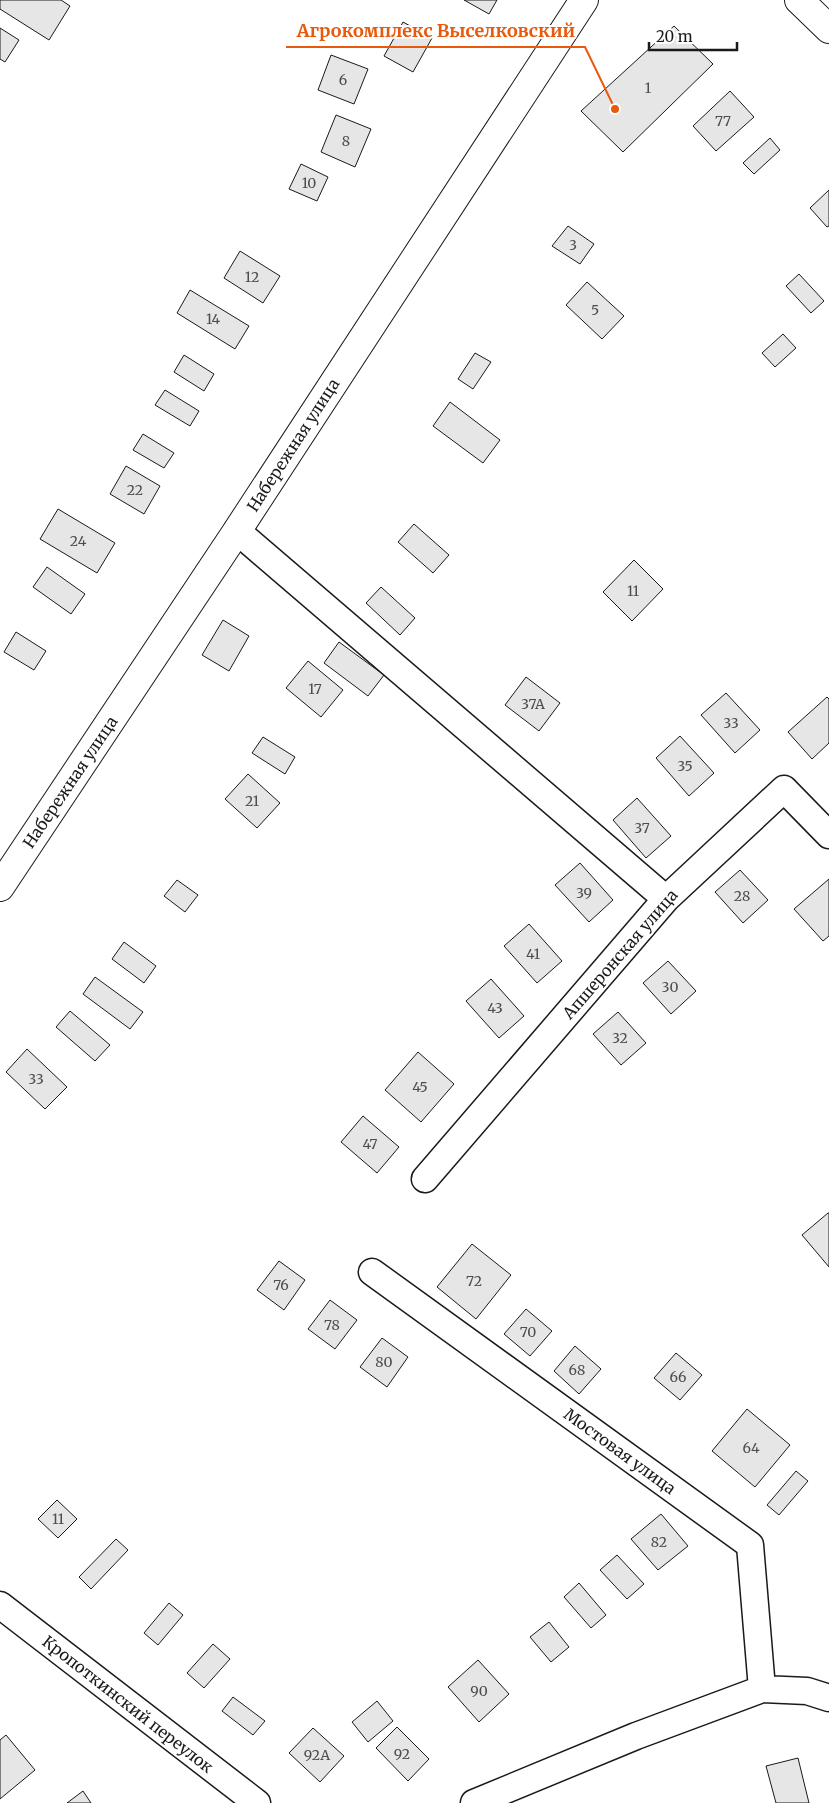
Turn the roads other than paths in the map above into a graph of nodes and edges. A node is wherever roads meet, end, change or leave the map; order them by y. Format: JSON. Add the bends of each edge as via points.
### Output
{"nodes":[{"id":1,"x":584,"y":0,"type":"edge"},
{"id":2,"x":800,"y":0,"type":"edge"},
{"id":3,"x":829,"y":29,"type":"edge"},
{"id":4,"x":237,"y":531,"type":"junction"},
{"id":5,"x":829,"y":836,"type":"edge"},
{"id":6,"x":0,"y":887,"type":"edge"},
{"id":7,"x":666,"y":899,"type":"junction"},
{"id":8,"x":425,"y":1179,"type":"dead end"},
{"id":9,"x":372,"y":1272,"type":"dead end"},
{"id":10,"x":0,"y":1605,"type":"edge"},
{"id":11,"x":762,"y":1689,"type":"junction"},
{"id":12,"x":829,"y":1698,"type":"edge"},
{"id":13,"x":257,"y":1803,"type":"edge"},
{"id":14,"x":474,"y":1803,"type":"edge"}],
"edges":[{"from":1,"to":4,"type":"street","name":"Набережная улица"},
{"from":2,"to":3,"type":"street"},
{"from":4,"to":6,"type":"street","name":"Набережная улица"},
{"from":4,"to":7,"type":"street"},
{"from":5,"to":7,"type":"street","name":"Апшеронская улица","via":[[784,789]]},
{"from":7,"to":8,"type":"street","name":"Апшеронская улица"},
{"from":9,"to":11,"type":"street","name":"Мостовая улица","via":[[750,1545]]},
{"from":10,"to":13,"type":"street","name":"Кропоткинский переулок"},
{"from":11,"to":12,"type":"street","via":[[808,1691]]},
{"from":11,"to":14,"type":"street","via":[[636,1736]]}]}
